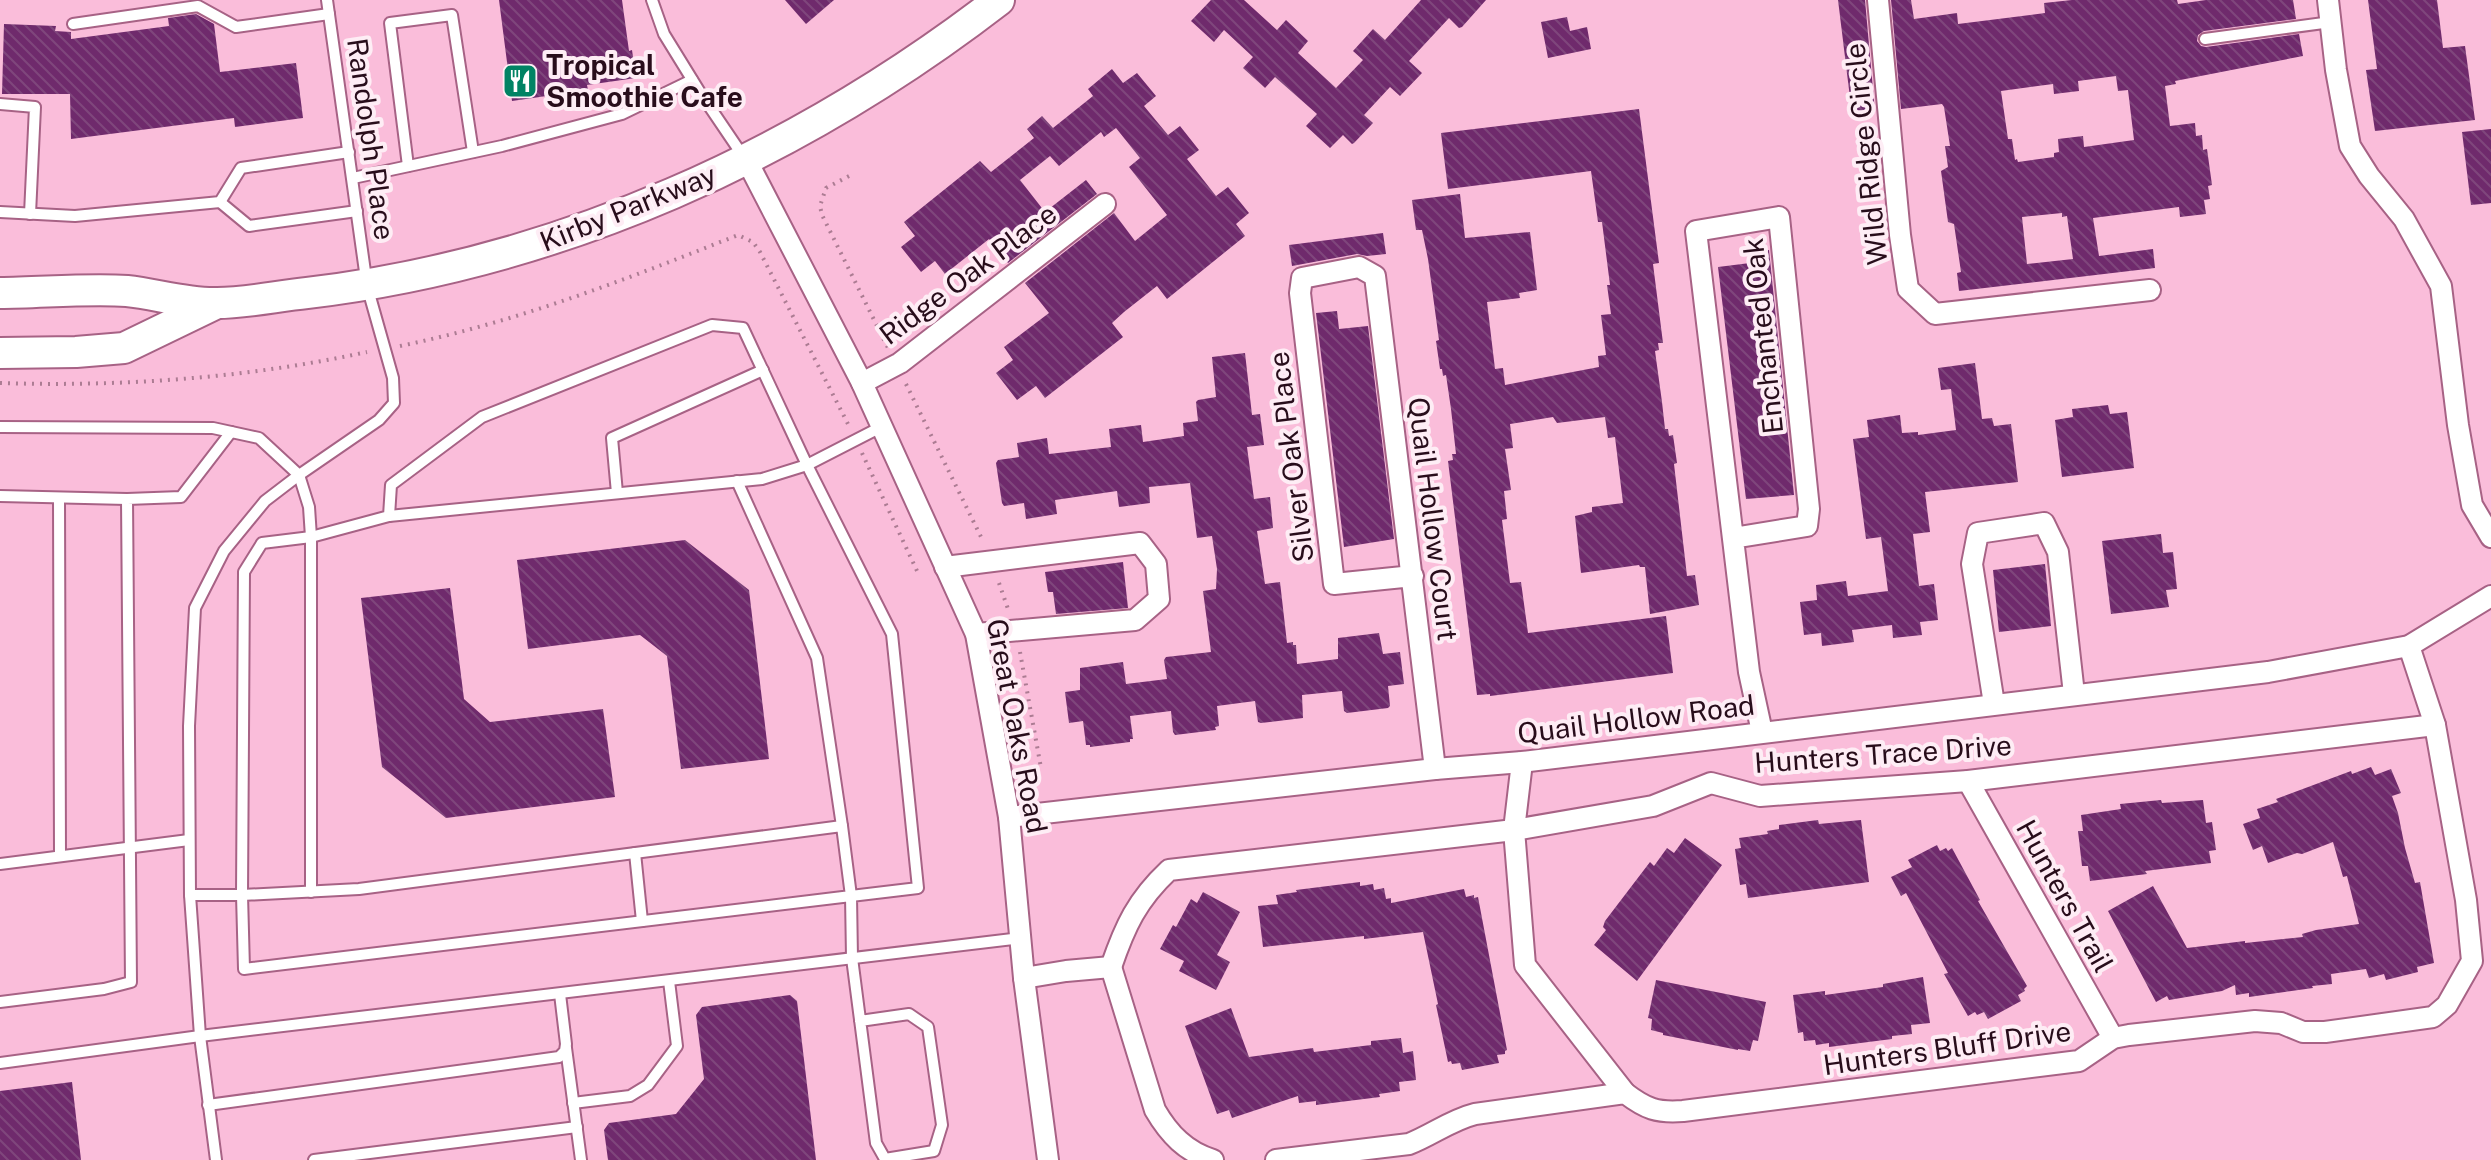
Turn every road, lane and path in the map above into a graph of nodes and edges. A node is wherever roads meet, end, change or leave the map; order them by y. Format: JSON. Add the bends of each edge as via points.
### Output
{"nodes":[{"id":1,"x":327,"y":0,"type":"edge"},
{"id":2,"x":652,"y":0,"type":"edge"},
{"id":3,"x":1878,"y":0,"type":"edge"},
{"id":4,"x":2328,"y":0,"type":"edge"},
{"id":5,"x":985,"y":7,"type":"edge"},
{"id":6,"x":329,"y":14,"type":"junction"},
{"id":7,"x":2331,"y":22,"type":"junction"},
{"id":8,"x":73,"y":24,"type":"dead end"},
{"id":9,"x":2205,"y":39,"type":"dead end"},
{"id":10,"x":692,"y":80,"type":"junction"},
{"id":11,"x":0,"y":104,"type":"edge"},
{"id":12,"x":349,"y":152,"type":"junction"},
{"id":13,"x":473,"y":152,"type":"junction"},
{"id":14,"x":746,"y":159,"type":"junction"},
{"id":15,"x":408,"y":166,"type":"junction"},
{"id":16,"x":849,"y":176,"type":"dead end"},
{"id":17,"x":353,"y":178,"type":"junction"},
{"id":18,"x":220,"y":202,"type":"junction"},
{"id":19,"x":1105,"y":204,"type":"dead end"},
{"id":20,"x":357,"y":211,"type":"junction"},
{"id":21,"x":0,"y":212,"type":"edge"},
{"id":22,"x":30,"y":214,"type":"junction"},
{"id":23,"x":367,"y":286,"type":"junction"},
{"id":24,"x":2150,"y":290,"type":"dead end"},
{"id":25,"x":0,"y":293,"type":"edge"},
{"id":26,"x":1300,"y":293,"type":"joint"},
{"id":27,"x":215,"y":304,"type":"junction"},
{"id":28,"x":385,"y":349,"type":"junction"},
{"id":29,"x":0,"y":353,"type":"edge"},
{"id":30,"x":897,"y":365,"type":"junction"},
{"id":31,"x":763,"y":370,"type":"junction"},
{"id":32,"x":0,"y":383,"type":"edge"},
{"id":33,"x":862,"y":383,"type":"junction"},
{"id":34,"x":883,"y":426,"type":"junction"},
{"id":35,"x":0,"y":427,"type":"edge"},
{"id":36,"x":231,"y":432,"type":"junction"},
{"id":37,"x":856,"y":440,"type":"junction"},
{"id":38,"x":807,"y":465,"type":"junction"},
{"id":39,"x":299,"y":475,"type":"junction"},
{"id":40,"x":737,"y":481,"type":"junction"},
{"id":41,"x":617,"y":493,"type":"junction"},
{"id":42,"x":0,"y":496,"type":"edge"},
{"id":43,"x":59,"y":498,"type":"junction"},
{"id":44,"x":127,"y":499,"type":"junction"},
{"id":45,"x":389,"y":516,"type":"junction"},
{"id":46,"x":311,"y":537,"type":"junction"},
{"id":47,"x":2491,"y":537,"type":"edge"},
{"id":48,"x":1733,"y":538,"type":"junction"},
{"id":49,"x":990,"y":561,"type":"junction"},
{"id":50,"x":945,"y":567,"type":"junction"},
{"id":51,"x":918,"y":573,"type":"dead end"},
{"id":52,"x":1413,"y":576,"type":"junction"},
{"id":53,"x":2491,"y":596,"type":"edge"},
{"id":54,"x":1015,"y":630,"type":"junction"},
{"id":55,"x":976,"y":634,"type":"junction"},
{"id":56,"x":2409,"y":646,"type":"junction"},
{"id":57,"x":2074,"y":694,"type":"junction"},
{"id":58,"x":1994,"y":704,"type":"junction"},
{"id":59,"x":2435,"y":725,"type":"junction"},
{"id":60,"x":1762,"y":732,"type":"junction"},
{"id":61,"x":1522,"y":762,"type":"junction"},
{"id":62,"x":1041,"y":768,"type":"dead end"},
{"id":63,"x":1435,"y":769,"type":"junction"},
{"id":64,"x":1968,"y":781,"type":"junction"},
{"id":65,"x":1009,"y":817,"type":"junction"},
{"id":66,"x":842,"y":826,"type":"junction"},
{"id":67,"x":1514,"y":830,"type":"junction"},
{"id":68,"x":189,"y":840,"type":"junction"},
{"id":69,"x":131,"y":847,"type":"junction"},
{"id":70,"x":635,"y":853,"type":"junction"},
{"id":71,"x":60,"y":856,"type":"junction"},
{"id":72,"x":0,"y":864,"type":"edge"},
{"id":73,"x":311,"y":892,"type":"junction"},
{"id":74,"x":190,"y":895,"type":"junction"},
{"id":75,"x":242,"y":895,"type":"junction"},
{"id":76,"x":851,"y":896,"type":"junction"},
{"id":77,"x":642,"y":921,"type":"junction"},
{"id":78,"x":1021,"y":938,"type":"junction"},
{"id":79,"x":852,"y":958,"type":"junction"},
{"id":80,"x":1111,"y":967,"type":"junction"},
{"id":81,"x":1024,"y":978,"type":"junction"},
{"id":82,"x":669,"y":981,"type":"junction"},
{"id":83,"x":560,"y":994,"type":"junction"},
{"id":84,"x":0,"y":1002,"type":"edge"},
{"id":85,"x":860,"y":1021,"type":"junction"},
{"id":86,"x":200,"y":1036,"type":"junction"},
{"id":87,"x":2113,"y":1038,"type":"junction"},
{"id":88,"x":566,"y":1048,"type":"junction"},
{"id":89,"x":0,"y":1063,"type":"edge"},
{"id":90,"x":1625,"y":1093,"type":"junction"},
{"id":91,"x":573,"y":1103,"type":"junction"},
{"id":92,"x":208,"y":1105,"type":"junction"},
{"id":93,"x":577,"y":1127,"type":"junction"},
{"id":94,"x":216,"y":1160,"type":"edge"},
{"id":95,"x":314,"y":1160,"type":"edge"},
{"id":96,"x":581,"y":1160,"type":"edge"},
{"id":97,"x":1048,"y":1160,"type":"edge"},
{"id":98,"x":1213,"y":1160,"type":"edge"},
{"id":99,"x":1276,"y":1160,"type":"edge"}],
"edges":[{"from":1,"to":6,"type":"lane","name":"Randolph Place"},
{"from":2,"to":10,"type":"lane","via":[[664,34]]},
{"from":3,"to":24,"type":"street","name":"Wild Ridge Circle","via":[[1908,289],[1935,314]]},
{"from":4,"to":7,"type":"street"},
{"from":5,"to":14,"type":"main road","name":"Kirby Parkway","via":[[873,88]]},
{"from":6,"to":8,"type":"lane","via":[[236,27],[198,6]]},
{"from":6,"to":12,"type":"lane","name":"Randolph Place"},
{"from":7,"to":9,"type":"lane"},
{"from":7,"to":47,"type":"street","via":[[2350,146],[2404,219],[2441,286],[2472,505]]},
{"from":10,"to":13,"type":"lane","via":[[622,114]]},
{"from":10,"to":14,"type":"lane"},
{"from":11,"to":22,"type":"lane","via":[[35,107]]},
{"from":12,"to":17,"type":"lane","name":"Randolph Place"},
{"from":12,"to":18,"type":"lane","via":[[241,168]]},
{"from":13,"to":15,"type":"lane"},
{"from":13,"to":15,"type":"lane","via":[[452,15],[390,23]]},
{"from":14,"to":23,"type":"main road","name":"Kirby Parkway","via":[[642,207],[535,246]]},
{"from":14,"to":33,"type":"street","name":"Great Oaks Road"},
{"from":15,"to":17,"type":"lane"},
{"from":16,"to":30,"type":"path","via":[[826,188],[822,215]]},
{"from":17,"to":20,"type":"lane","name":"Randolph Place"},
{"from":18,"to":20,"type":"lane","via":[[249,226]]},
{"from":18,"to":22,"type":"lane","via":[[75,216]]},
{"from":19,"to":30,"type":"street","name":"Ridge Oak Place"},
{"from":20,"to":23,"type":"lane","name":"Randolph Place"},
{"from":21,"to":22,"type":"lane"},
{"from":23,"to":27,"type":"main road","name":"Kirby Parkway"},
{"from":23,"to":28,"type":"lane","name":"Randolph Place"},
{"from":25,"to":27,"type":"main road","name":"Kirby Parkway","via":[[124,291]]},
{"from":26,"to":52,"type":"street","name":"Silver Oak Place","via":[[1334,584]]},
{"from":26,"to":52,"type":"street","name":"Quail Hollow Court","via":[[1302,278],[1359,267],[1375,276]]},
{"from":27,"to":29,"type":"main road","name":"Kirby Parkway","via":[[124,348]]},
{"from":28,"to":32,"type":"path","via":[[160,380]]},
{"from":28,"to":37,"type":"path","via":[[506,320],[738,235],[760,252]]},
{"from":28,"to":39,"type":"lane","name":"Randolph Place","via":[[394,403],[379,420]]},
{"from":30,"to":33,"type":"street","name":"Ridge Oak Place"},
{"from":30,"to":49,"type":"path"},
{"from":31,"to":38,"type":"lane"},
{"from":31,"to":41,"type":"lane","via":[[612,438]]},
{"from":31,"to":45,"type":"lane","via":[[743,328],[712,325],[482,417],[391,485]]},
{"from":33,"to":34,"type":"street","name":"Great Oaks Road"},
{"from":34,"to":37,"type":"lane"},
{"from":34,"to":50,"type":"street","name":"Great Oaks Road"},
{"from":35,"to":36,"type":"lane"},
{"from":36,"to":39,"type":"lane","via":[[259,438]]},
{"from":36,"to":44,"type":"lane","via":[[181,497]]},
{"from":37,"to":38,"type":"lane"},
{"from":37,"to":51,"type":"path"},
{"from":38,"to":40,"type":"lane"},
{"from":38,"to":76,"type":"lane","via":[[892,634],[915,856],[918,888]]},
{"from":39,"to":46,"type":"lane"},
{"from":39,"to":68,"type":"lane","via":[[265,501],[224,551],[195,608]]},
{"from":40,"to":41,"type":"lane"},
{"from":40,"to":66,"type":"lane","via":[[817,658]]},
{"from":41,"to":45,"type":"lane"},
{"from":42,"to":43,"type":"lane"},
{"from":43,"to":44,"type":"lane"},
{"from":43,"to":71,"type":"lane"},
{"from":44,"to":69,"type":"lane"},
{"from":45,"to":46,"type":"lane"},
{"from":46,"to":73,"type":"lane"},
{"from":46,"to":75,"type":"lane","via":[[262,543],[244,572]]},
{"from":48,"to":48,"type":"street","name":"Enchanted Oak","via":[[1696,231],[1779,217],[1807,526]]},
{"from":48,"to":60,"type":"street","name":"Enchanted Oak"},
{"from":49,"to":50,"type":"street"},
{"from":49,"to":54,"type":"path"},
{"from":49,"to":54,"type":"street","via":[[1140,543],[1156,564],[1159,599],[1135,620]]},
{"from":50,"to":55,"type":"street","name":"Great Oaks Road"},
{"from":52,"to":63,"type":"street","name":"Quail Hollow Court"},
{"from":53,"to":56,"type":"street"},
{"from":54,"to":55,"type":"street"},
{"from":54,"to":62,"type":"path"},
{"from":55,"to":65,"type":"street","name":"Great Oaks Road"},
{"from":56,"to":57,"type":"street","name":"Quail Hollow Road","via":[[2268,672]]},
{"from":56,"to":59,"type":"street","name":"Hunters Bluff Drive"},
{"from":57,"to":58,"type":"street","name":"Quail Hollow Road"},
{"from":57,"to":58,"type":"street","via":[[2058,552],[2044,523],[1978,533],[1972,564]]},
{"from":58,"to":60,"type":"street","name":"Quail Hollow Road"},
{"from":59,"to":64,"type":"street","name":"Hunters Trace Drive"},
{"from":59,"to":87,"type":"street","name":"Hunters Bluff Drive","via":[[2472,961],[2447,1005],[2433,1017],[2325,1032],[2255,1021]]},
{"from":60,"to":61,"type":"street","name":"Quail Hollow Road"},
{"from":61,"to":63,"type":"street","name":"Quail Hollow Road"},
{"from":61,"to":67,"type":"street"},
{"from":63,"to":65,"type":"street","name":"Quail Hollow Road"},
{"from":64,"to":67,"type":"street","name":"Hunters Trace Drive","via":[[1760,796],[1711,783],[1653,806]]},
{"from":64,"to":87,"type":"street","name":"Hunters Trail"},
{"from":65,"to":78,"type":"street","name":"Great Oaks Road"},
{"from":66,"to":70,"type":"lane"},
{"from":66,"to":76,"type":"lane"},
{"from":67,"to":80,"type":"street","name":"Hunters Trace Drive","via":[[1169,870],[1148,891],[1123,931]]},
{"from":67,"to":90,"type":"street","via":[[1525,965]]},
{"from":68,"to":69,"type":"lane"},
{"from":68,"to":74,"type":"lane"},
{"from":69,"to":71,"type":"lane"},
{"from":69,"to":84,"type":"lane","via":[[131,982]]},
{"from":70,"to":73,"type":"lane"},
{"from":70,"to":77,"type":"lane"},
{"from":71,"to":72,"type":"lane"},
{"from":73,"to":75,"type":"lane"},
{"from":74,"to":75,"type":"lane"},
{"from":74,"to":86,"type":"lane"},
{"from":75,"to":77,"type":"lane","via":[[244,969]]},
{"from":76,"to":77,"type":"lane"},
{"from":76,"to":79,"type":"lane"},
{"from":78,"to":79,"type":"lane"},
{"from":78,"to":81,"type":"street","name":"Great Oaks Road"},
{"from":79,"to":82,"type":"lane"},
{"from":79,"to":85,"type":"lane"},
{"from":80,"to":81,"type":"street"},
{"from":80,"to":98,"type":"street","via":[[1155,1110],[1183,1145]]},
{"from":81,"to":97,"type":"street","name":"Great Oaks Road"},
{"from":82,"to":83,"type":"lane"},
{"from":82,"to":91,"type":"lane","via":[[677,1046],[648,1085],[630,1096]]},
{"from":83,"to":86,"type":"lane"},
{"from":83,"to":88,"type":"lane"},
{"from":85,"to":85,"type":"lane","via":[[876,1143],[885,1159],[934,1151],[942,1125],[928,1027],[909,1014]]},
{"from":86,"to":89,"type":"lane"},
{"from":86,"to":92,"type":"lane"},
{"from":87,"to":90,"type":"street","name":"Hunters Bluff Drive","via":[[2079,1061],[1683,1111],[1661,1113]]},
{"from":88,"to":91,"type":"lane"},
{"from":88,"to":92,"type":"lane","via":[[559,1057]]},
{"from":90,"to":99,"type":"street","via":[[1475,1114],[1409,1144]]},
{"from":91,"to":93,"type":"lane"},
{"from":92,"to":94,"type":"lane"},
{"from":93,"to":95,"type":"lane"},
{"from":93,"to":96,"type":"lane"}]}
